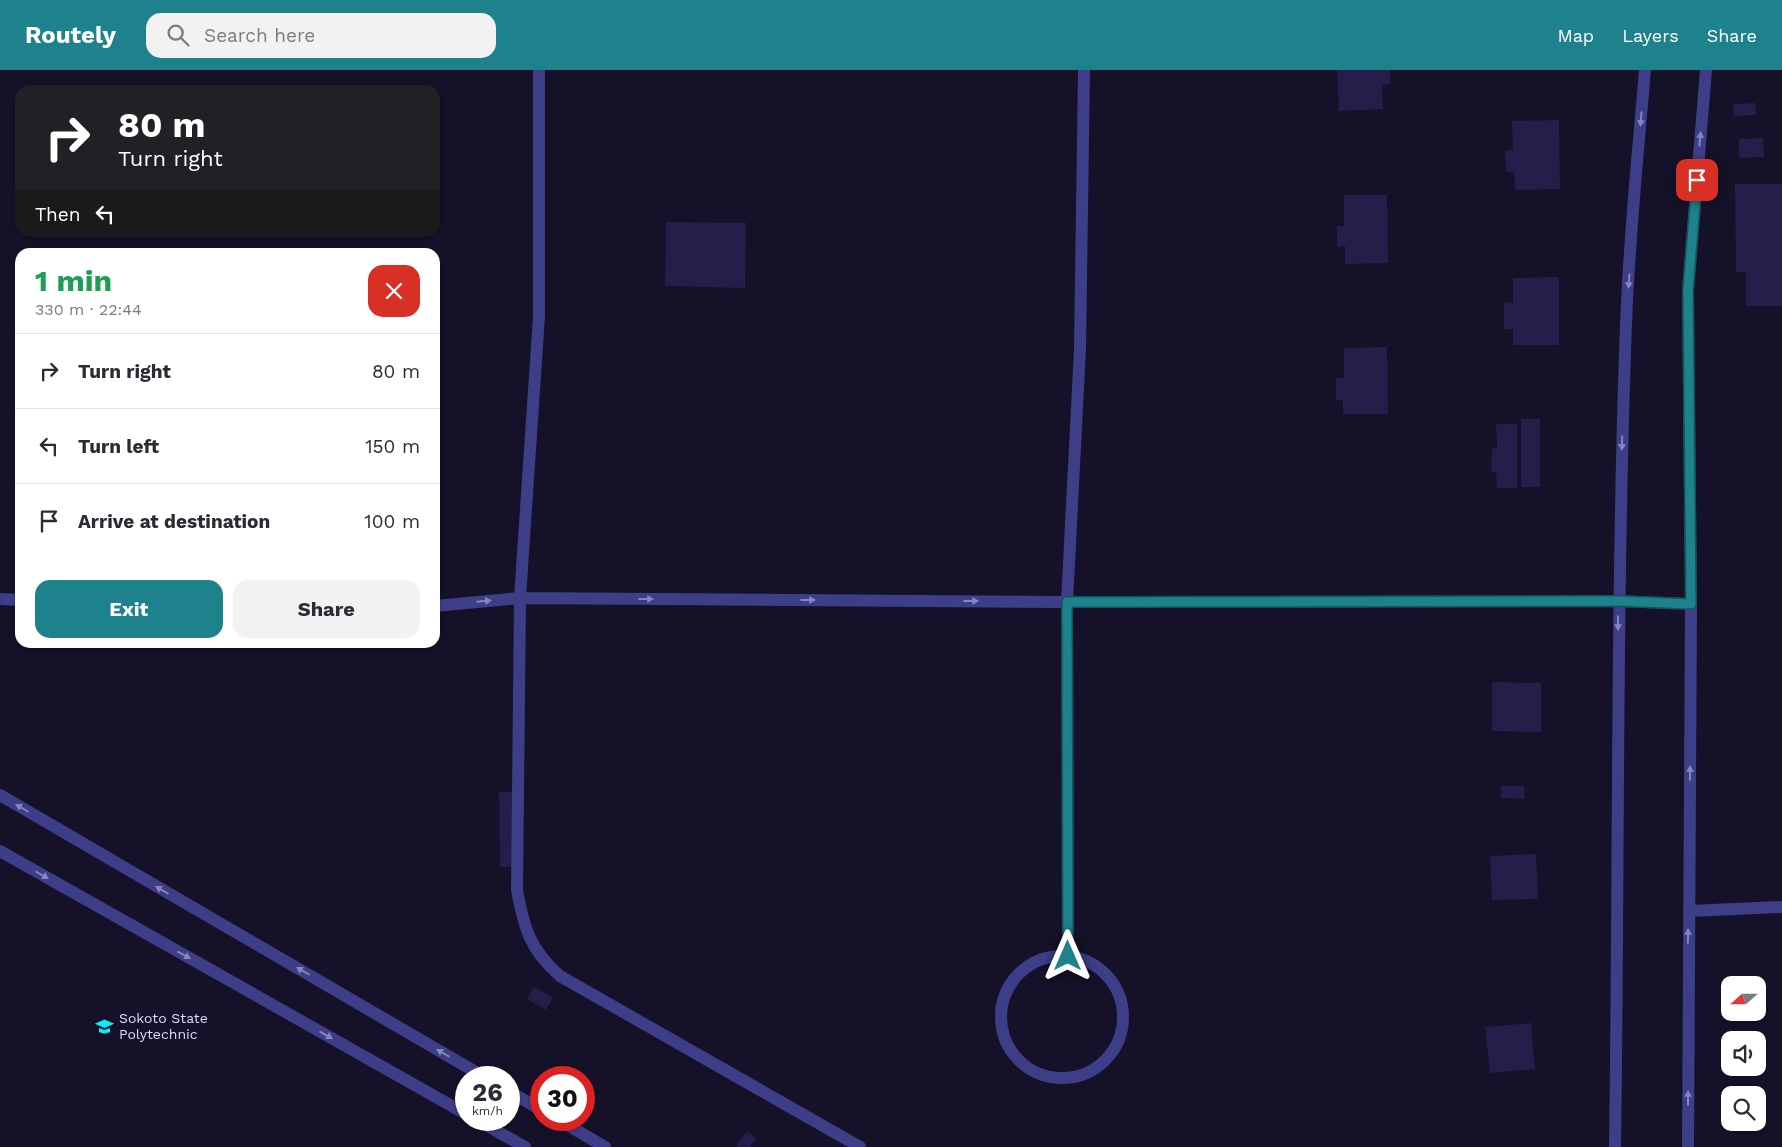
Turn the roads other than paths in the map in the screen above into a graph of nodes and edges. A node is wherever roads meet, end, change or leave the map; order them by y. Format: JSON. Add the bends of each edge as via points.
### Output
{"nodes":[{"id":1,"x":539,"y":70,"type":"edge"},
{"id":2,"x":1084,"y":70,"type":"edge"},
{"id":3,"x":1645,"y":70,"type":"edge"},
{"id":4,"x":1706,"y":70,"type":"edge"},
{"id":5,"x":520,"y":598,"type":"junction"},
{"id":6,"x":0,"y":599,"type":"edge"},
{"id":7,"x":15,"y":600,"type":"edge"},
{"id":8,"x":1618,"y":601,"type":"junction"},
{"id":9,"x":1067,"y":602,"type":"junction"},
{"id":10,"x":1691,"y":604,"type":"junction"},
{"id":11,"x":440,"y":606,"type":"edge"},
{"id":12,"x":0,"y":795,"type":"edge"},
{"id":13,"x":0,"y":851,"type":"edge"},
{"id":14,"x":1782,"y":907,"type":"edge"},
{"id":15,"x":1689,"y":911,"type":"junction"},
{"id":16,"x":1068,"y":956,"type":"junction"},
{"id":17,"x":465,"y":1066,"type":"edge"},
{"id":18,"x":455,"y":1108,"type":"edge"},
{"id":19,"x":496,"y":1131,"type":"edge"},
{"id":20,"x":578,"y":1131,"type":"edge"},
{"id":21,"x":524,"y":1147,"type":"edge"},
{"id":22,"x":605,"y":1147,"type":"edge"},
{"id":23,"x":860,"y":1147,"type":"edge"},
{"id":24,"x":1615,"y":1147,"type":"edge"},
{"id":25,"x":1688,"y":1147,"type":"edge"}],
"edges":[{"from":1,"to":5,"type":"street","via":[[539,316]]},
{"from":2,"to":9,"type":"street","via":[[1080,349]]},
{"from":3,"to":8,"type":"street","one_way":true,"via":[[1626,320]]},
{"from":10,"to":4,"type":"street","one_way":true,"via":[[1688,290]]},
{"from":5,"to":9,"type":"street","one_way":true},
{"from":11,"to":5,"type":"street","one_way":true},
{"from":5,"to":23,"type":"street","via":[[517,890],[533,947],[560,976]]},
{"from":6,"to":7,"type":"street"},
{"from":8,"to":9,"type":"street"},
{"from":8,"to":10,"type":"street"},
{"from":8,"to":24,"type":"street","one_way":true},
{"from":9,"to":16,"type":"street"},
{"from":15,"to":10,"type":"street","one_way":true},
{"from":17,"to":12,"type":"street","one_way":true},
{"from":13,"to":18,"type":"street","one_way":true},
{"from":14,"to":15,"type":"street"},
{"from":25,"to":15,"type":"street","one_way":true},
{"from":16,"to":16,"type":"street","via":[[1052,956],[1030,964],[1012,980],[1002,1002],[1001,1026],[1009,1049],[1026,1067],[1047,1077],[1071,1078],[1094,1070],[1112,1053],[1121,1031],[1122,1007],[1114,984],[1098,967]]},
{"from":19,"to":21,"type":"street"},
{"from":20,"to":22,"type":"street"}]}
